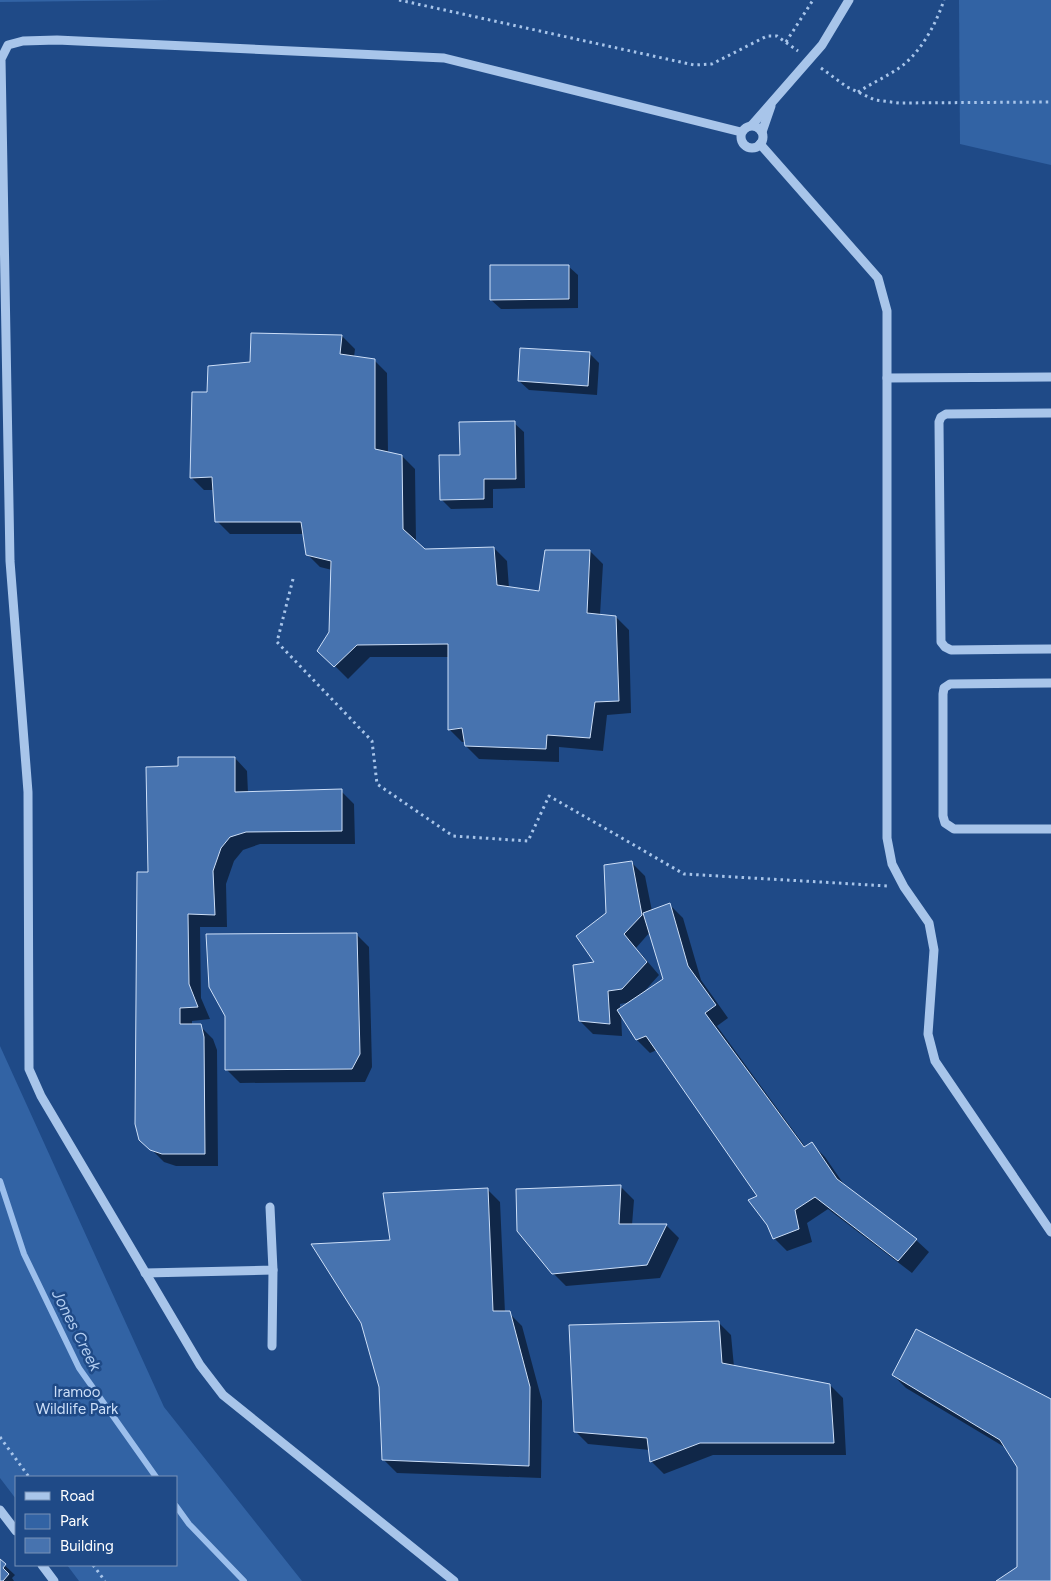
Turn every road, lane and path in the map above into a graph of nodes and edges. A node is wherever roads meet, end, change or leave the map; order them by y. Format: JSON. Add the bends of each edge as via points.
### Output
{"nodes":[{"id":1,"x":399,"y":0,"type":"edge"},
{"id":2,"x":813,"y":0,"type":"edge"},
{"id":3,"x":849,"y":0,"type":"edge"},
{"id":4,"x":944,"y":0,"type":"edge"},
{"id":5,"x":786,"y":42,"type":"junction"},
{"id":6,"x":809,"y":59,"type":"junction"},
{"id":7,"x":858,"y":92,"type":"junction"},
{"id":8,"x":773,"y":101,"type":"junction"},
{"id":9,"x":1051,"y":102,"type":"edge"},
{"id":10,"x":752,"y":125,"type":"junction"},
{"id":11,"x":741,"y":132,"type":"junction"},
{"id":12,"x":762,"y":132,"type":"junction"},
{"id":13,"x":760,"y":144,"type":"junction"},
{"id":14,"x":1051,"y":377,"type":"edge"},
{"id":15,"x":887,"y":378,"type":"junction"},
{"id":16,"x":1051,"y":413,"type":"edge"},
{"id":17,"x":293,"y":579,"type":"dead end"},
{"id":18,"x":1051,"y":649,"type":"edge"},
{"id":19,"x":1051,"y":683,"type":"edge"},
{"id":20,"x":1051,"y":829,"type":"edge"},
{"id":21,"x":904,"y":887,"type":"junction"},
{"id":22,"x":270,"y":1208,"type":"dead end"},
{"id":23,"x":1051,"y":1232,"type":"edge"},
{"id":24,"x":273,"y":1270,"type":"junction"},
{"id":25,"x":145,"y":1273,"type":"junction"},
{"id":26,"x":272,"y":1346,"type":"dead end"},
{"id":27,"x":0,"y":1437,"type":"edge"},
{"id":28,"x":28,"y":1476,"type":"edge"},
{"id":29,"x":0,"y":1510,"type":"edge"},
{"id":30,"x":15,"y":1530,"type":"edge"},
{"id":31,"x":43,"y":1566,"type":"edge"},
{"id":32,"x":94,"y":1566,"type":"edge"},
{"id":33,"x":54,"y":1581,"type":"edge"},
{"id":34,"x":105,"y":1581,"type":"edge"},
{"id":35,"x":454,"y":1581,"type":"edge"}],
"edges":[{"from":1,"to":5,"type":"path","via":[[694,66],[712,64],[767,36],[777,36]]},
{"from":2,"to":5,"type":"path"},
{"from":3,"to":6,"type":"street","via":[[822,45]]},
{"from":4,"to":7,"type":"path","via":[[916,52],[903,65]]},
{"from":5,"to":6,"type":"path"},
{"from":6,"to":7,"type":"path"},
{"from":6,"to":8,"type":"street"},
{"from":7,"to":9,"type":"path","via":[[875,100],[899,102]]},
{"from":8,"to":10,"type":"street"},
{"from":8,"to":12,"type":"street"},
{"from":10,"to":11,"type":"street"},
{"from":10,"to":12,"type":"street"},
{"from":11,"to":13,"type":"street","via":[[744,145],[752,148]]},
{"from":11,"to":25,"type":"street","via":[[444,58],[57,40],[8,44],[1,59],[10,561],[28,792],[29,1069],[41,1096]]},
{"from":12,"to":13,"type":"street"},
{"from":13,"to":15,"type":"street","via":[[878,278],[888,311]]},
{"from":14,"to":15,"type":"street"},
{"from":15,"to":21,"type":"street","via":[[887,838],[892,864]]},
{"from":16,"to":18,"type":"street","via":[[946,414],[939,422],[939,442],[941,642],[951,650]]},
{"from":17,"to":21,"type":"path","via":[[278,642],[372,740],[377,784],[453,836],[528,841],[549,796],[684,874]]},
{"from":19,"to":20,"type":"street","via":[[950,684],[944,688],[943,816],[945,823],[954,829]]},
{"from":21,"to":23,"type":"street","via":[[929,923],[934,950],[928,1034],[935,1061]]},
{"from":22,"to":24,"type":"street"},
{"from":24,"to":25,"type":"street"},
{"from":24,"to":26,"type":"street"},
{"from":25,"to":35,"type":"street","via":[[200,1365],[223,1394]]},
{"from":27,"to":28,"type":"path"},
{"from":29,"to":30,"type":"street"},
{"from":31,"to":33,"type":"street"},
{"from":32,"to":34,"type":"path"}]}
